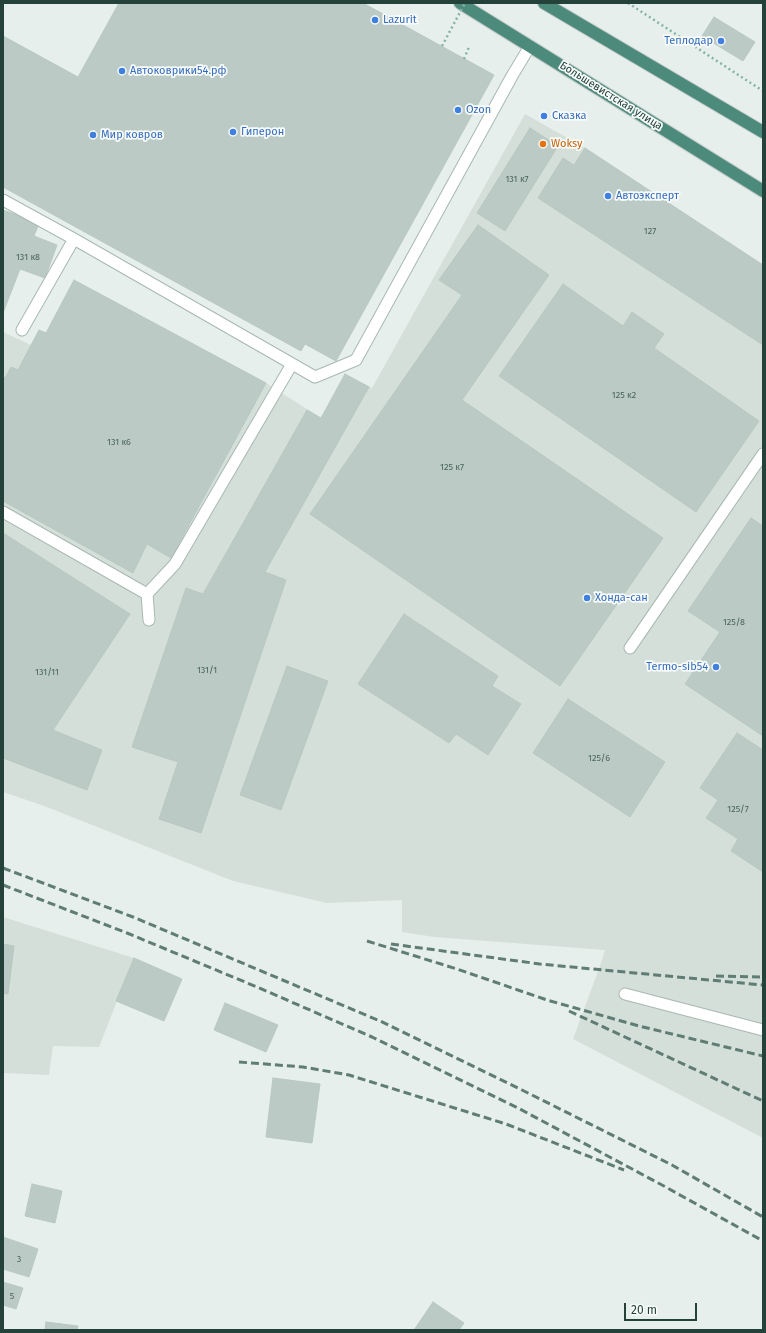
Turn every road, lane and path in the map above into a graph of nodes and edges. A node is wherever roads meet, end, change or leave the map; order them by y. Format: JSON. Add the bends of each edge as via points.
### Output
{"nodes":[{"id":1,"x":460,"y":3,"type":"edge"},
{"id":2,"x":465,"y":3,"type":"edge"},
{"id":3,"x":544,"y":3,"type":"edge"},
{"id":4,"x":628,"y":3,"type":"edge"},
{"id":5,"x":442,"y":46,"type":"dead end"},
{"id":6,"x":530,"y":46,"type":"junction"},
{"id":7,"x":469,"y":47,"type":"dead end"},
{"id":8,"x":464,"y":59,"type":"dead end"},
{"id":9,"x":763,"y":91,"type":"edge"},
{"id":10,"x":763,"y":132,"type":"edge"},
{"id":11,"x":763,"y":191,"type":"edge"},
{"id":12,"x":3,"y":200,"type":"edge"},
{"id":13,"x":74,"y":239,"type":"junction"},
{"id":14,"x":22,"y":330,"type":"dead end"},
{"id":15,"x":292,"y":364,"type":"junction"},
{"id":16,"x":763,"y":454,"type":"edge"},
{"id":17,"x":3,"y":512,"type":"edge"},
{"id":18,"x":147,"y":594,"type":"junction"},
{"id":19,"x":148,"y":620,"type":"dead end"},
{"id":20,"x":630,"y":648,"type":"dead end"},
{"id":21,"x":625,"y":994,"type":"dead end"},
{"id":22,"x":763,"y":1030,"type":"edge"}],
"edges":[{"from":1,"to":6,"type":"highway","name":"Большевистская улица"},
{"from":2,"to":5,"type":"path","bridge":true},
{"from":3,"to":10,"type":"highway"},
{"from":4,"to":9,"type":"path"},
{"from":6,"to":11,"type":"highway","name":"Большевистская улица"},
{"from":6,"to":15,"type":"lane","via":[[356,360],[315,377]]},
{"from":7,"to":8,"type":"path"},
{"from":12,"to":13,"type":"lane"},
{"from":13,"to":14,"type":"lane"},
{"from":13,"to":15,"type":"lane"},
{"from":15,"to":18,"type":"lane","via":[[175,564]]},
{"from":16,"to":20,"type":"lane"},
{"from":17,"to":18,"type":"lane"},
{"from":18,"to":19,"type":"lane"},
{"from":21,"to":22,"type":"lane"}]}
